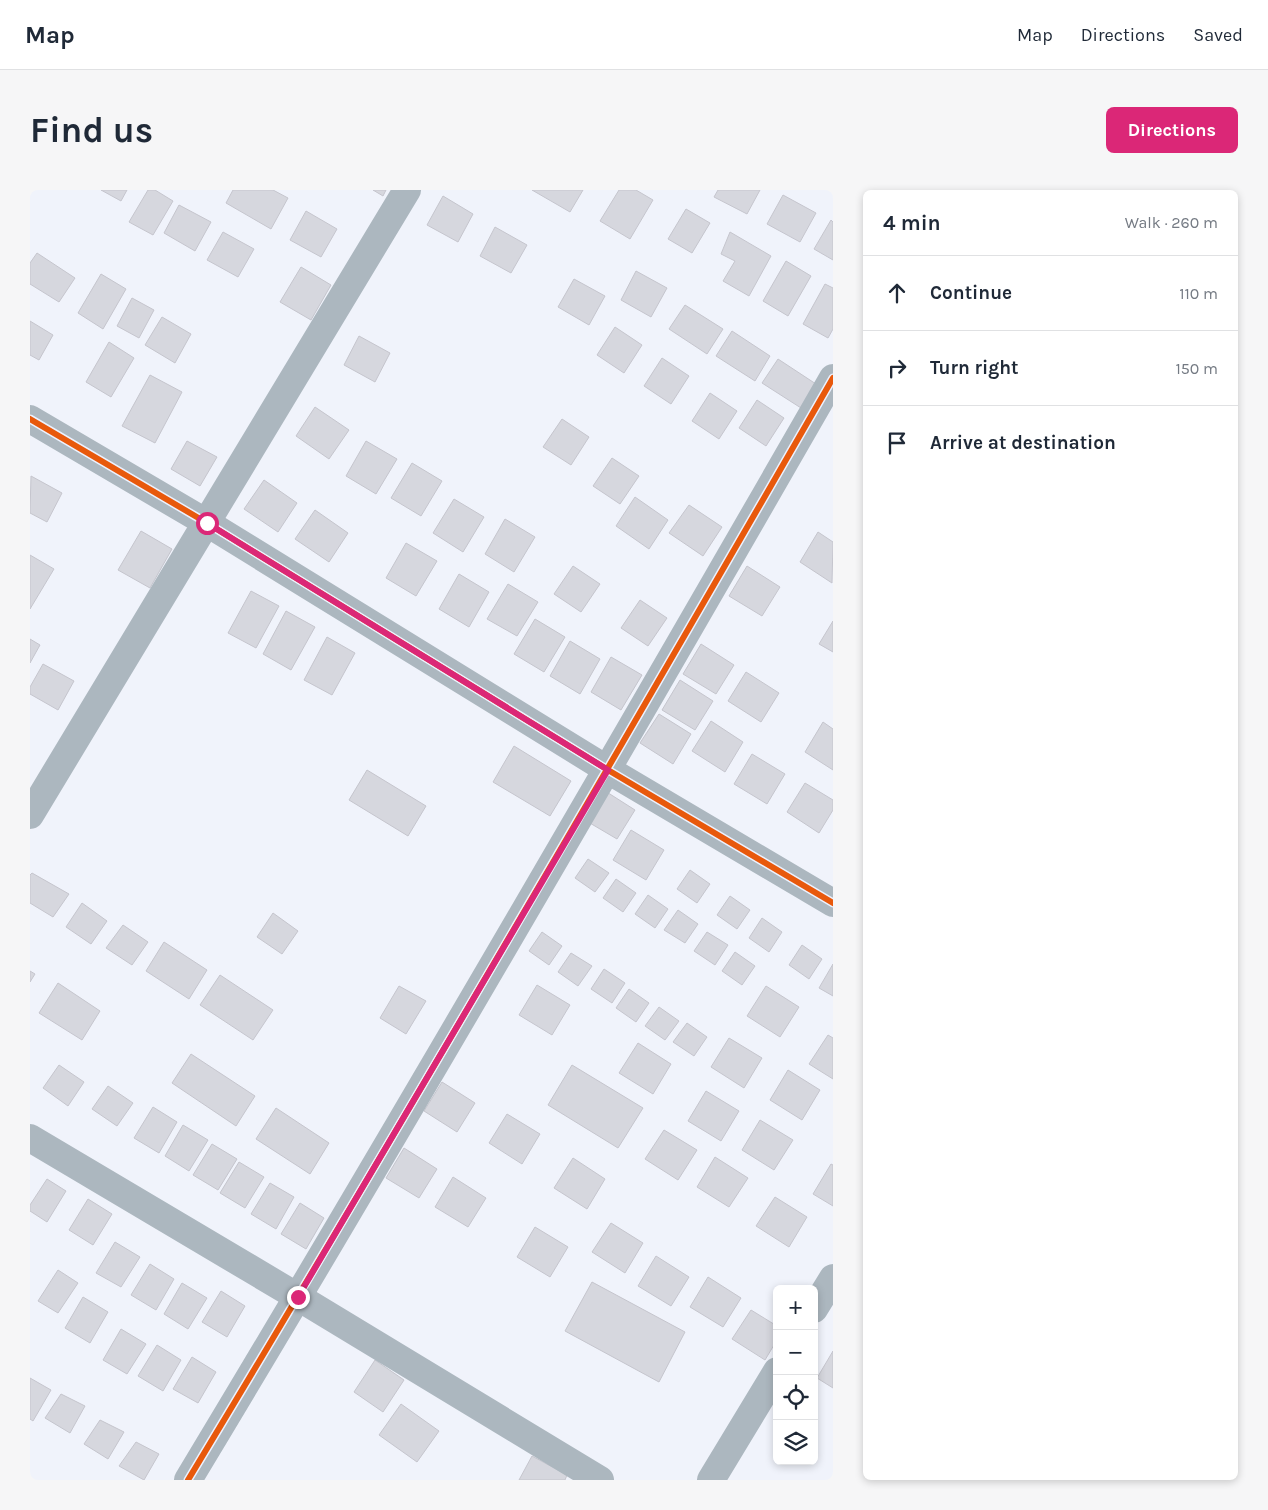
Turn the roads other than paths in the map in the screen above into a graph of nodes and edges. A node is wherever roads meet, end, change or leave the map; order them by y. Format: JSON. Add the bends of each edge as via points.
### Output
{"nodes":[{"id":1,"x":407,"y":190,"type":"edge"},
{"id":2,"x":833,"y":378,"type":"edge"},
{"id":3,"x":30,"y":419,"type":"edge"},
{"id":4,"x":207,"y":523,"type":"junction"},
{"id":5,"x":608,"y":770,"type":"junction"},
{"id":6,"x":30,"y":815,"type":"edge"},
{"id":7,"x":833,"y":903,"type":"edge"},
{"id":8,"x":30,"y":1138,"type":"edge"},
{"id":9,"x":833,"y":1278,"type":"edge"},
{"id":10,"x":298,"y":1297,"type":"junction"},
{"id":11,"x":818,"y":1302,"type":"edge"},
{"id":12,"x":775,"y":1375,"type":"edge"},
{"id":13,"x":188,"y":1480,"type":"edge"},
{"id":14,"x":600,"y":1480,"type":"edge"},
{"id":15,"x":711,"y":1480,"type":"edge"}],
"edges":[{"from":1,"to":4,"type":"street"},
{"from":2,"to":5,"type":"street"},
{"from":3,"to":4,"type":"street"},
{"from":4,"to":5,"type":"street"},
{"from":4,"to":6,"type":"street"},
{"from":5,"to":7,"type":"street"},
{"from":5,"to":10,"type":"street"},
{"from":8,"to":10,"type":"street"},
{"from":9,"to":11,"type":"street"},
{"from":10,"to":13,"type":"street"},
{"from":10,"to":14,"type":"street"},
{"from":12,"to":15,"type":"street"}]}
